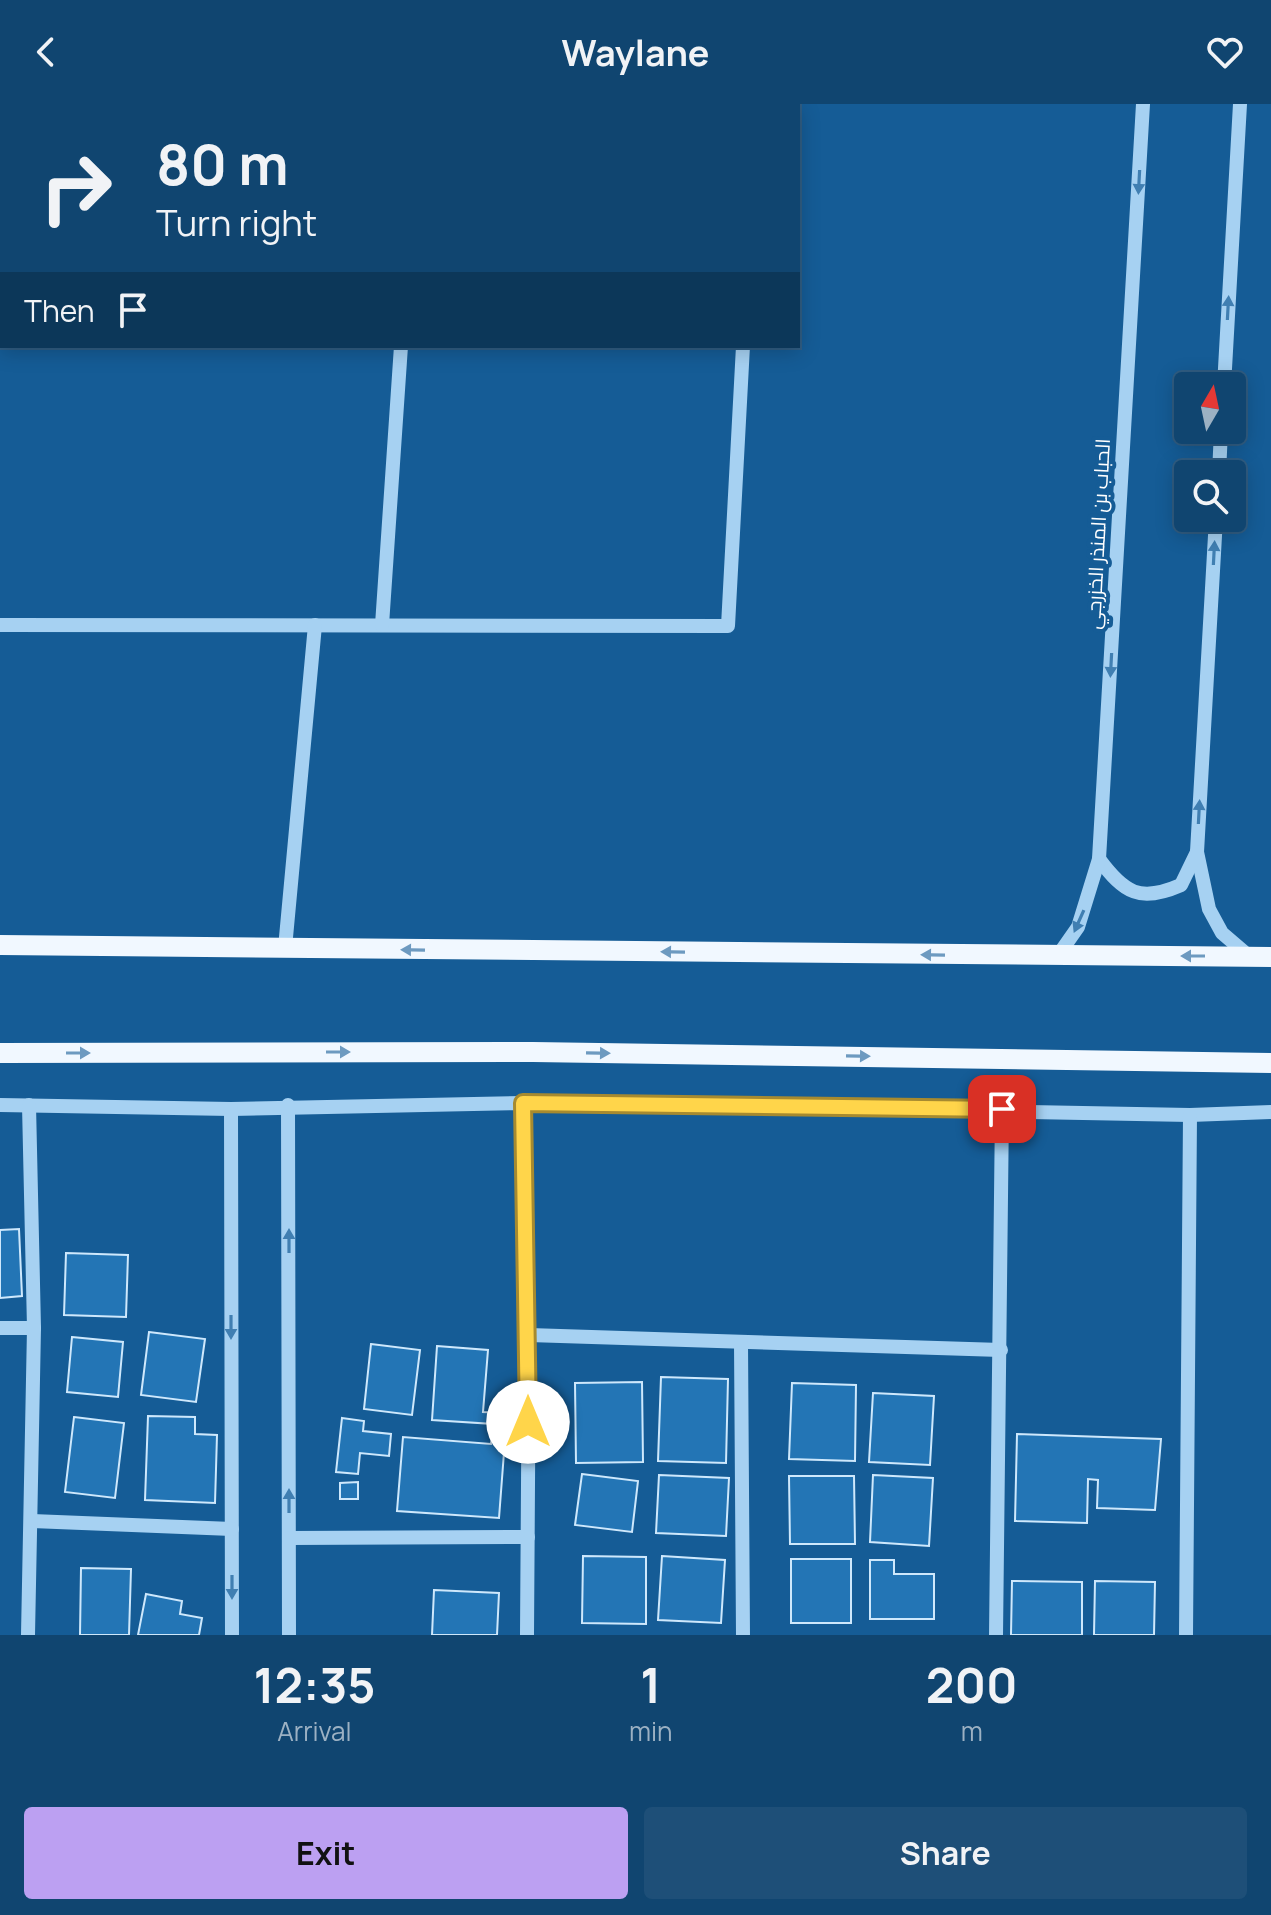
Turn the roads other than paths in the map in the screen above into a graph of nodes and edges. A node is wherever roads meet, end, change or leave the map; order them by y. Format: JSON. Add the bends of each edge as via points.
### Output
{"nodes":[{"id":1,"x":1143,"y":104,"type":"edge"},
{"id":2,"x":1240,"y":104,"type":"edge"},
{"id":3,"x":401,"y":348,"type":"edge"},
{"id":4,"x":743,"y":348,"type":"edge"},
{"id":5,"x":1225,"y":372,"type":"edge"},
{"id":6,"x":1215,"y":532,"type":"edge"},
{"id":7,"x":0,"y":625,"type":"edge"},
{"id":8,"x":315,"y":625,"type":"junction"},
{"id":9,"x":382,"y":625,"type":"junction"},
{"id":10,"x":1197,"y":852,"type":"junction"},
{"id":11,"x":1099,"y":859,"type":"junction"},
{"id":12,"x":0,"y":945,"type":"edge"},
{"id":13,"x":285,"y":948,"type":"junction"},
{"id":14,"x":1057,"y":957,"type":"junction"},
{"id":15,"x":1250,"y":957,"type":"junction"},
{"id":16,"x":1271,"y":957,"type":"edge"},
{"id":17,"x":0,"y":1053,"type":"edge"},
{"id":18,"x":1271,"y":1063,"type":"edge"},
{"id":19,"x":523,"y":1103,"type":"junction"},
{"id":20,"x":0,"y":1105,"type":"edge"},
{"id":21,"x":29,"y":1105,"type":"junction"},
{"id":22,"x":288,"y":1105,"type":"junction"},
{"id":23,"x":231,"y":1109,"type":"junction"},
{"id":24,"x":1002,"y":1109,"type":"junction"},
{"id":25,"x":1271,"y":1112,"type":"edge"},
{"id":26,"x":1190,"y":1115,"type":"junction"},
{"id":27,"x":0,"y":1328,"type":"edge"},
{"id":28,"x":34,"y":1328,"type":"junction"},
{"id":29,"x":529,"y":1335,"type":"junction"},
{"id":30,"x":741,"y":1343,"type":"junction"},
{"id":31,"x":1001,"y":1350,"type":"junction"},
{"id":32,"x":32,"y":1521,"type":"junction"},
{"id":33,"x":232,"y":1529,"type":"junction"},
{"id":34,"x":528,"y":1537,"type":"junction"},
{"id":35,"x":289,"y":1538,"type":"junction"},
{"id":36,"x":28,"y":1635,"type":"edge"},
{"id":37,"x":232,"y":1635,"type":"edge"},
{"id":38,"x":289,"y":1635,"type":"edge"},
{"id":39,"x":527,"y":1635,"type":"edge"},
{"id":40,"x":743,"y":1635,"type":"edge"},
{"id":41,"x":996,"y":1635,"type":"edge"},
{"id":42,"x":1186,"y":1635,"type":"edge"}],
"edges":[{"from":1,"to":11,"type":"street","name":"الحباب بن المنذر الخزرجي","one_way":true},
{"from":5,"to":2,"type":"street","one_way":true},
{"from":3,"to":9,"type":"street"},
{"from":4,"to":9,"type":"street","via":[[728,626]]},
{"from":10,"to":6,"type":"street","one_way":true},
{"from":7,"to":8,"type":"street"},
{"from":8,"to":9,"type":"street"},
{"from":8,"to":13,"type":"street"},
{"from":10,"to":11,"type":"street","via":[[1181,885],[1146,895],[1115,881]]},
{"from":10,"to":15,"type":"street","via":[[1209,909],[1222,933]]},
{"from":11,"to":14,"type":"street","name":"الحباب بن المنذر الخزرجي","one_way":true,"via":[[1078,927]]},
{"from":12,"to":13,"type":"main road"},
{"from":14,"to":13,"type":"main road","one_way":true},
{"from":15,"to":14,"type":"main road","one_way":true},
{"from":15,"to":16,"type":"main road"},
{"from":17,"to":18,"type":"main road","one_way":true,"via":[[533,1052]]},
{"from":19,"to":22,"type":"street"},
{"from":19,"to":24,"type":"street"},
{"from":19,"to":29,"type":"street"},
{"from":20,"to":21,"type":"street"},
{"from":21,"to":23,"type":"street"},
{"from":21,"to":28,"type":"street"},
{"from":22,"to":23,"type":"street"},
{"from":35,"to":22,"type":"street","one_way":true},
{"from":23,"to":33,"type":"street","one_way":true},
{"from":24,"to":26,"type":"street"},
{"from":24,"to":31,"type":"street"},
{"from":25,"to":26,"type":"street"},
{"from":26,"to":42,"type":"street"},
{"from":27,"to":28,"type":"street"},
{"from":28,"to":32,"type":"street"},
{"from":29,"to":30,"type":"street"},
{"from":29,"to":34,"type":"street"},
{"from":30,"to":31,"type":"street"},
{"from":30,"to":40,"type":"street"},
{"from":31,"to":41,"type":"street"},
{"from":32,"to":33,"type":"street"},
{"from":32,"to":36,"type":"street"},
{"from":33,"to":37,"type":"street","one_way":true},
{"from":34,"to":35,"type":"street"},
{"from":34,"to":39,"type":"street"},
{"from":35,"to":38,"type":"street"}]}
